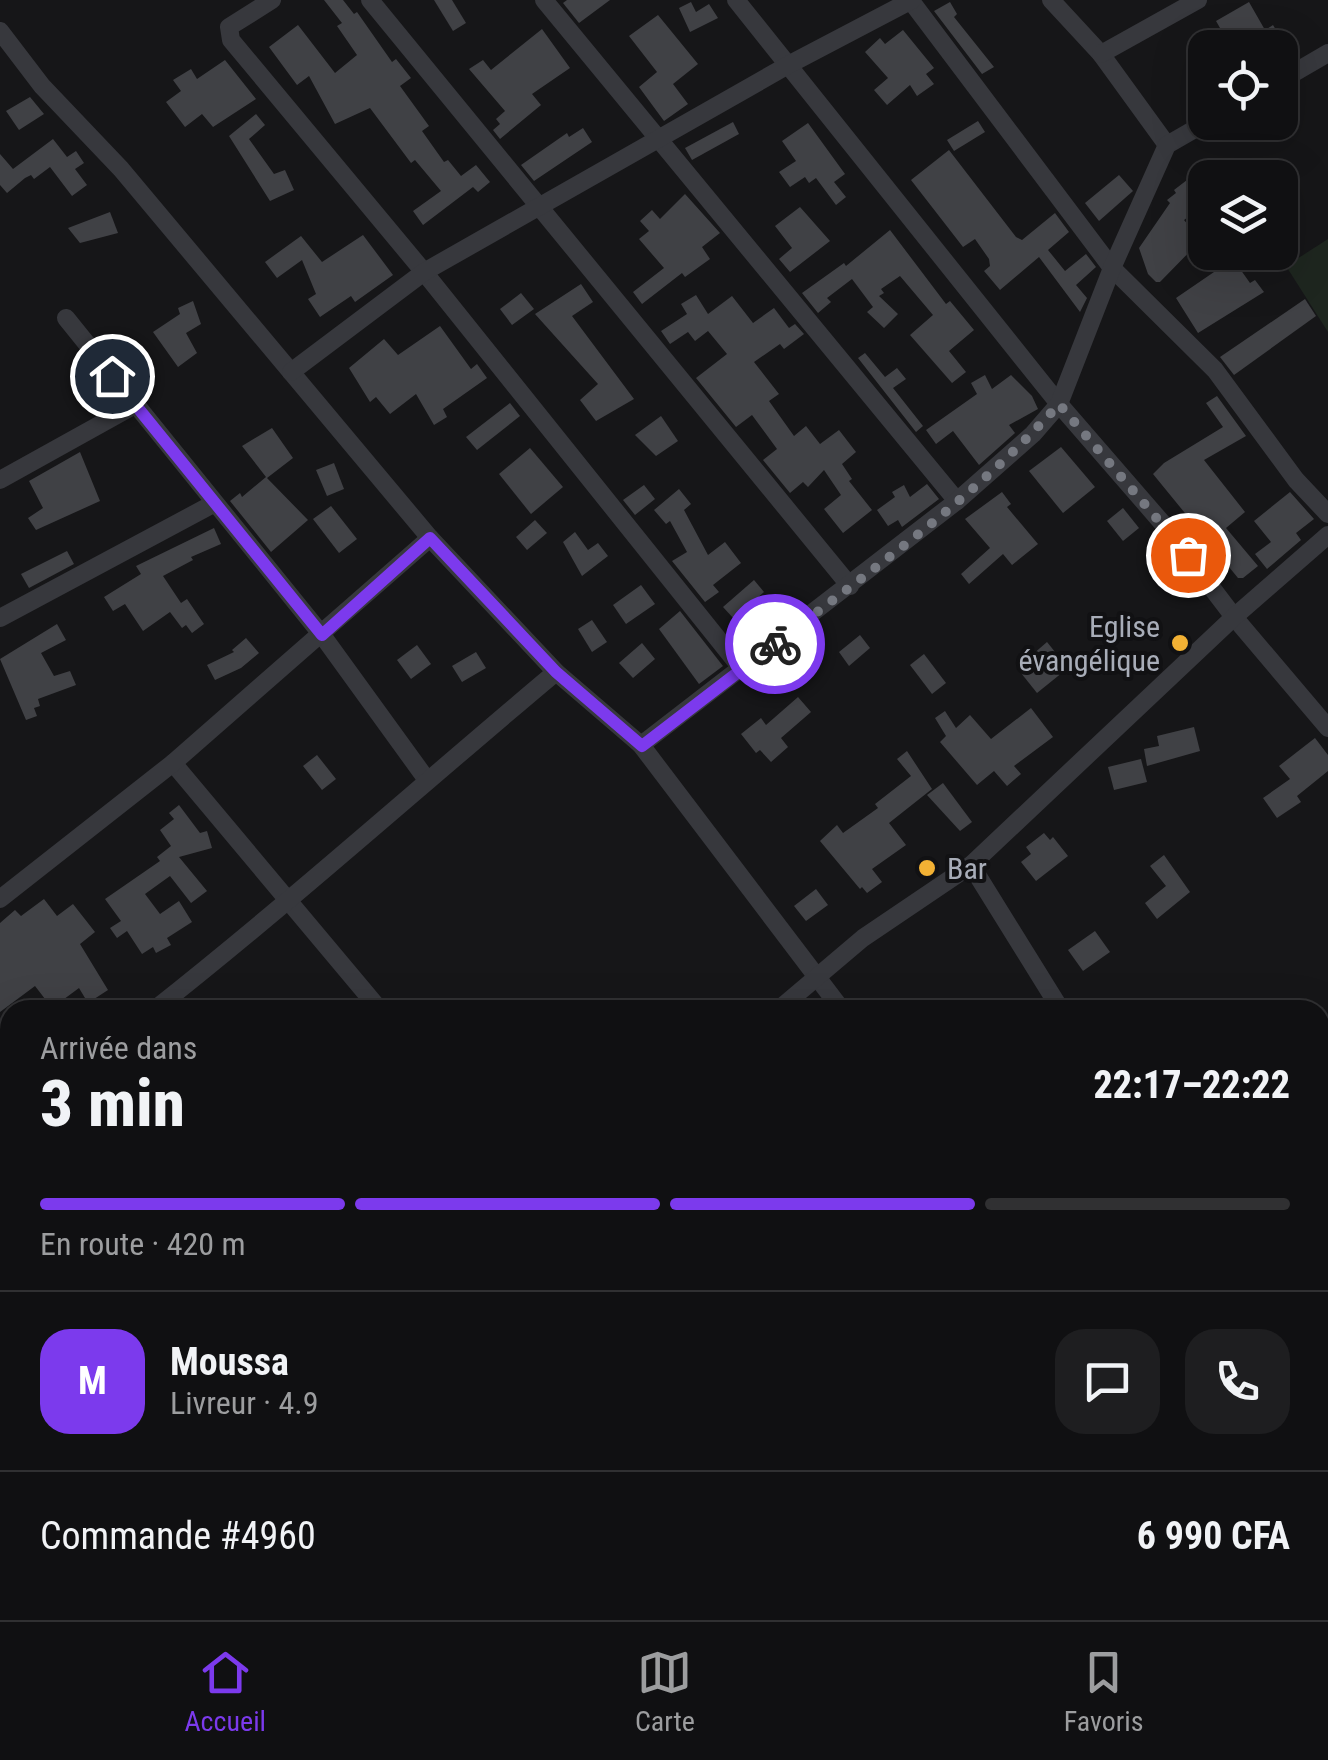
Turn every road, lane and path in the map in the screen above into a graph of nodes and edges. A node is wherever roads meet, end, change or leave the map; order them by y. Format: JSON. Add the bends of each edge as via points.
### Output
{"nodes":[{"id":1,"x":272,"y":0,"type":"edge"},
{"id":2,"x":370,"y":0,"type":"edge"},
{"id":3,"x":544,"y":0,"type":"edge"},
{"id":4,"x":736,"y":0,"type":"edge"},
{"id":5,"x":912,"y":0,"type":"edge"},
{"id":6,"x":1051,"y":0,"type":"edge"},
{"id":7,"x":1198,"y":0,"type":"edge"},
{"id":8,"x":889,"y":4,"type":"edge"},
{"id":9,"x":0,"y":31,"type":"edge"},
{"id":10,"x":1328,"y":53,"type":"edge"},
{"id":11,"x":1101,"y":54,"type":"junction"},
{"id":12,"x":790,"y":64,"type":"junction"},
{"id":13,"x":1298,"y":70,"type":"edge"},
{"id":14,"x":1188,"y":133,"type":"edge"},
{"id":15,"x":657,"y":140,"type":"junction"},
{"id":16,"x":1167,"y":145,"type":"junction"},
{"id":17,"x":540,"y":206,"type":"junction"},
{"id":18,"x":1112,"y":268,"type":"junction"},
{"id":19,"x":424,"y":272,"type":"junction"},
{"id":20,"x":66,"y":318,"type":"dead end"},
{"id":21,"x":291,"y":372,"type":"junction"},
{"id":22,"x":1059,"y":404,"type":"junction"},
{"id":23,"x":135,"y":405,"type":"junction"},
{"id":24,"x":3,"y":472,"type":"edge"},
{"id":25,"x":957,"y":501,"type":"junction"},
{"id":26,"x":214,"y":504,"type":"junction"},
{"id":27,"x":1328,"y":514,"type":"edge"},
{"id":28,"x":1328,"y":535,"type":"edge"},
{"id":29,"x":430,"y":538,"type":"junction"},
{"id":30,"x":850,"y":586,"type":"junction"},
{"id":31,"x":1234,"y":617,"type":"junction"},
{"id":32,"x":0,"y":618,"type":"edge"},
{"id":33,"x":322,"y":635,"type":"junction"},
{"id":34,"x":742,"y":669,"type":"junction"},
{"id":35,"x":556,"y":672,"type":"junction"},
{"id":36,"x":1328,"y":728,"type":"edge"},
{"id":37,"x":642,"y":746,"type":"junction"},
{"id":38,"x":172,"y":762,"type":"junction"},
{"id":39,"x":427,"y":780,"type":"junction"},
{"id":40,"x":972,"y":865,"type":"junction"},
{"id":41,"x":0,"y":899,"type":"edge"},
{"id":42,"x":289,"y":903,"type":"junction"},
{"id":43,"x":814,"y":975,"type":"junction"},
{"id":44,"x":167,"y":1000,"type":"edge"},
{"id":45,"x":371,"y":1000,"type":"edge"},
{"id":46,"x":788,"y":1000,"type":"edge"},
{"id":47,"x":834,"y":1000,"type":"edge"},
{"id":48,"x":1055,"y":1000,"type":"edge"}],
"edges":[{"from":1,"to":19,"type":"street","via":[[229,27],[232,40]]},
{"from":2,"to":17,"type":"street"},
{"from":3,"to":15,"type":"street"},
{"from":4,"to":12,"type":"street"},
{"from":5,"to":8,"type":"street"},
{"from":5,"to":18,"type":"street"},
{"from":6,"to":11,"type":"street"},
{"from":7,"to":11,"type":"street"},
{"from":8,"to":12,"type":"street"},
{"from":9,"to":21,"type":"street"},
{"from":10,"to":13,"type":"street"},
{"from":11,"to":16,"type":"street"},
{"from":12,"to":15,"type":"street"},
{"from":12,"to":22,"type":"street"},
{"from":14,"to":16,"type":"street"},
{"from":15,"to":17,"type":"street"},
{"from":15,"to":25,"type":"street"},
{"from":16,"to":18,"type":"street"},
{"from":17,"to":19,"type":"street"},
{"from":17,"to":30,"type":"street"},
{"from":18,"to":22,"type":"street"},
{"from":18,"to":27,"type":"street","via":[[1215,370]]},
{"from":19,"to":21,"type":"street"},
{"from":19,"to":34,"type":"street"},
{"from":20,"to":23,"type":"street"},
{"from":21,"to":29,"type":"street"},
{"from":22,"to":25,"type":"street"},
{"from":22,"to":31,"type":"street"},
{"from":23,"to":24,"type":"street"},
{"from":23,"to":26,"type":"street"},
{"from":25,"to":30,"type":"street"},
{"from":26,"to":32,"type":"street"},
{"from":26,"to":33,"type":"street"},
{"from":28,"to":31,"type":"street"},
{"from":29,"to":33,"type":"street"},
{"from":29,"to":35,"type":"street"},
{"from":30,"to":34,"type":"street"},
{"from":31,"to":36,"type":"street"},
{"from":31,"to":40,"type":"street"},
{"from":33,"to":38,"type":"street"},
{"from":33,"to":39,"type":"street"},
{"from":34,"to":37,"type":"street"},
{"from":35,"to":37,"type":"street"},
{"from":35,"to":39,"type":"street"},
{"from":37,"to":43,"type":"street"},
{"from":38,"to":41,"type":"street"},
{"from":38,"to":42,"type":"street"},
{"from":39,"to":42,"type":"street"},
{"from":40,"to":43,"type":"street"},
{"from":40,"to":48,"type":"street"},
{"from":42,"to":44,"type":"street"},
{"from":42,"to":45,"type":"street"},
{"from":43,"to":46,"type":"street"},
{"from":43,"to":47,"type":"street"}]}
